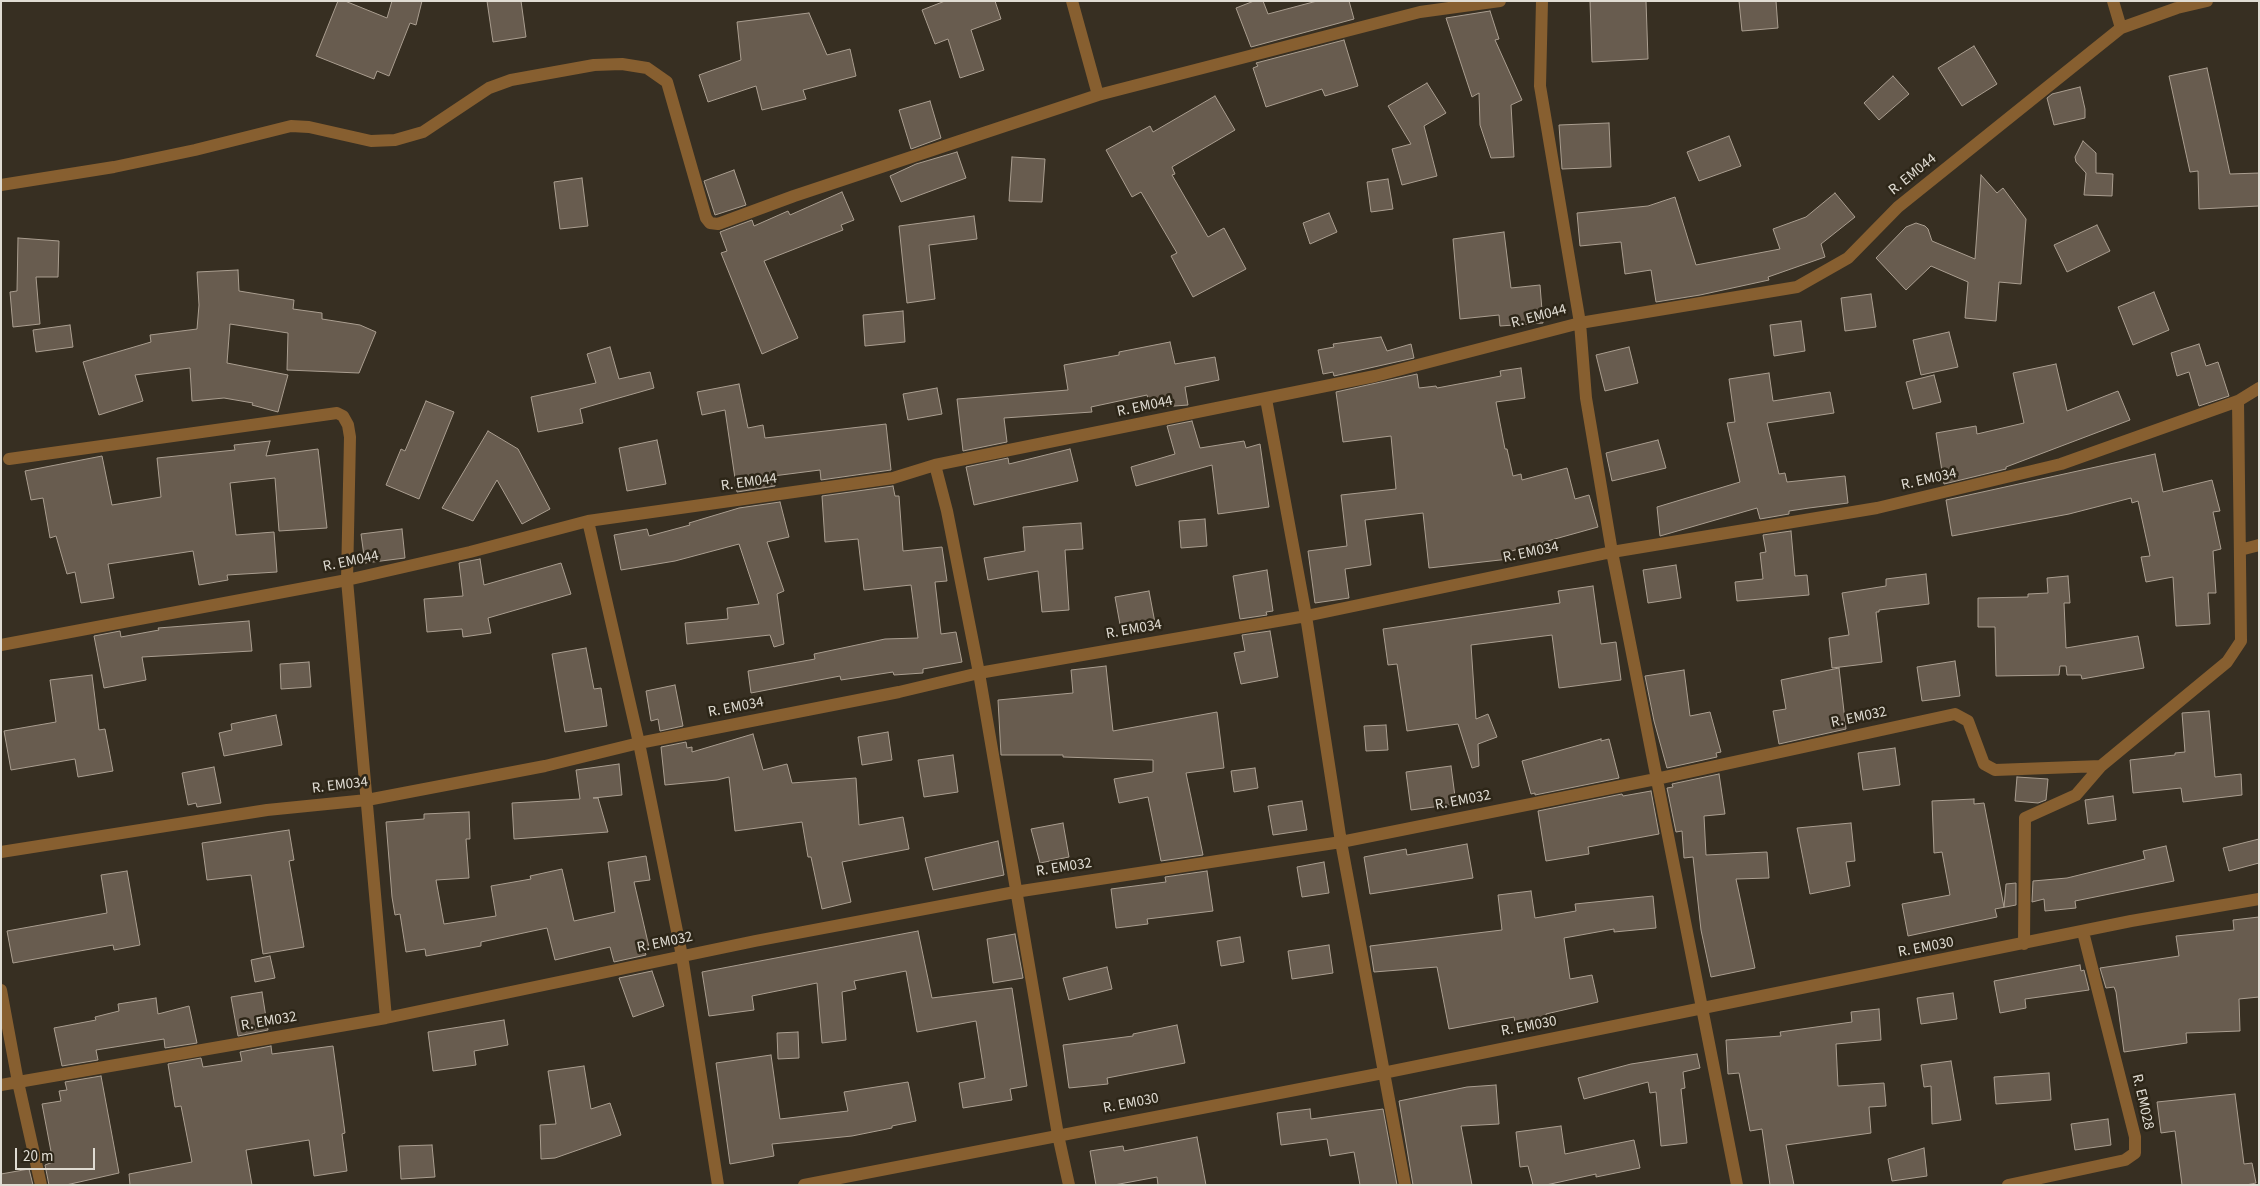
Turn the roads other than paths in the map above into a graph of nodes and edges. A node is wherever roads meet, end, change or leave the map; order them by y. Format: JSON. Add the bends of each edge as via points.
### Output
{"nodes":[{"id":1,"x":1072,"y":1,"type":"edge"},
{"id":2,"x":1500,"y":1,"type":"edge"},
{"id":3,"x":1542,"y":1,"type":"edge"},
{"id":4,"x":2112,"y":1,"type":"edge"},
{"id":5,"x":2208,"y":1,"type":"edge"},
{"id":6,"x":1418,"y":7,"type":"edge"},
{"id":7,"x":2121,"y":28,"type":"junction"},
{"id":8,"x":1098,"y":94,"type":"junction"},
{"id":9,"x":1,"y":185,"type":"edge"},
{"id":10,"x":1580,"y":323,"type":"junction"},
{"id":11,"x":2259,"y":388,"type":"edge"},
{"id":12,"x":1266,"y":399,"type":"junction"},
{"id":13,"x":2238,"y":401,"type":"junction"},
{"id":14,"x":9,"y":459,"type":"dead end"},
{"id":15,"x":935,"y":464,"type":"junction"},
{"id":16,"x":588,"y":521,"type":"junction"},
{"id":17,"x":2259,"y":545,"type":"edge"},
{"id":18,"x":2240,"y":550,"type":"junction"},
{"id":19,"x":1612,"y":552,"type":"junction"},
{"id":20,"x":347,"y":580,"type":"junction"},
{"id":21,"x":1306,"y":616,"type":"junction"},
{"id":22,"x":1,"y":645,"type":"edge"},
{"id":23,"x":979,"y":674,"type":"junction"},
{"id":24,"x":639,"y":743,"type":"junction"},
{"id":25,"x":2101,"y":766,"type":"junction"},
{"id":26,"x":1656,"y":780,"type":"junction"},
{"id":27,"x":368,"y":800,"type":"junction"},
{"id":28,"x":1341,"y":842,"type":"junction"},
{"id":29,"x":1,"y":852,"type":"edge"},
{"id":30,"x":1015,"y":892,"type":"junction"},
{"id":31,"x":2259,"y":899,"type":"edge"},
{"id":32,"x":2083,"y":932,"type":"junction"},
{"id":33,"x":2024,"y":944,"type":"junction"},
{"id":34,"x":682,"y":956,"type":"junction"},
{"id":35,"x":1,"y":990,"type":"edge"},
{"id":36,"x":1702,"y":1009,"type":"junction"},
{"id":37,"x":386,"y":1018,"type":"junction"},
{"id":38,"x":1383,"y":1073,"type":"junction"},
{"id":39,"x":18,"y":1082,"type":"junction"},
{"id":40,"x":1,"y":1085,"type":"edge"},
{"id":41,"x":1058,"y":1135,"type":"junction"},
{"id":42,"x":41,"y":1185,"type":"edge"},
{"id":43,"x":718,"y":1185,"type":"edge"},
{"id":44,"x":804,"y":1185,"type":"edge"},
{"id":45,"x":1069,"y":1185,"type":"edge"},
{"id":46,"x":1405,"y":1185,"type":"edge"},
{"id":47,"x":1736,"y":1185,"type":"edge"},
{"id":48,"x":2008,"y":1185,"type":"edge"}],
"edges":[{"from":1,"to":8,"type":"street"},
{"from":2,"to":6,"type":"street"},
{"from":3,"to":10,"type":"street","via":[[1540,86]]},
{"from":4,"to":7,"type":"street"},
{"from":5,"to":7,"type":"street","name":"R. EM044","via":[[2177,8]]},
{"from":6,"to":8,"type":"street"},
{"from":7,"to":10,"type":"street","name":"R. EM044","via":[[1898,208],[1848,258],[1797,286]]},
{"from":8,"to":9,"type":"street","via":[[718,224],[710,223],[706,218],[667,82],[647,68],[622,64],[594,65],[511,80],[489,88],[423,132],[395,140],[371,141],[291,126],[114,167]]},
{"from":10,"to":12,"type":"street","name":"R. EM044","via":[[1376,376]]},
{"from":10,"to":19,"type":"street","via":[[1586,398]]},
{"from":11,"to":13,"type":"street","name":"R. EM034"},
{"from":12,"to":15,"type":"street","name":"R. EM044"},
{"from":12,"to":21,"type":"street"},
{"from":13,"to":18,"type":"street"},
{"from":13,"to":19,"type":"street","name":"R. EM034","via":[[2061,464],[1975,486],[1877,508]]},
{"from":14,"to":20,"type":"street","via":[[337,413],[348,425],[350,438]]},
{"from":15,"to":16,"type":"street","name":"R. EM044","via":[[893,478]]},
{"from":15,"to":23,"type":"street"},
{"from":16,"to":20,"type":"street","name":"R. EM044"},
{"from":16,"to":24,"type":"street"},
{"from":17,"to":18,"type":"street"},
{"from":18,"to":25,"type":"street","via":[[2241,641],[2228,662]]},
{"from":19,"to":21,"type":"street","name":"R. EM034"},
{"from":19,"to":26,"type":"street"},
{"from":20,"to":22,"type":"street","name":"R. EM044"},
{"from":20,"to":27,"type":"street"},
{"from":21,"to":23,"type":"street","name":"R. EM034"},
{"from":21,"to":28,"type":"street"},
{"from":23,"to":24,"type":"street","name":"R. EM034"},
{"from":23,"to":30,"type":"street"},
{"from":24,"to":27,"type":"street","name":"R. EM034","via":[[545,766]]},
{"from":24,"to":34,"type":"street"},
{"from":25,"to":26,"type":"street","name":"R. EM032","via":[[1995,770],[1984,764],[1968,721],[1955,714]]},
{"from":25,"to":33,"type":"street","via":[[2076,794],[2025,818]]},
{"from":26,"to":28,"type":"street","name":"R. EM032"},
{"from":26,"to":36,"type":"street"},
{"from":27,"to":29,"type":"street","name":"R. EM034","via":[[267,810]]},
{"from":27,"to":37,"type":"street"},
{"from":28,"to":30,"type":"street","name":"R. EM032"},
{"from":28,"to":38,"type":"street"},
{"from":30,"to":34,"type":"street","name":"R. EM032"},
{"from":30,"to":41,"type":"street"},
{"from":31,"to":32,"type":"street","name":"R. EM030"},
{"from":32,"to":33,"type":"street","name":"R. EM030"},
{"from":32,"to":48,"type":"street","name":"R. EM028","via":[[2135,1137],[2135,1153],[2125,1160]]},
{"from":33,"to":36,"type":"street","name":"R. EM030"},
{"from":34,"to":37,"type":"street","name":"R. EM032"},
{"from":34,"to":43,"type":"street"},
{"from":35,"to":39,"type":"street"},
{"from":36,"to":38,"type":"street","name":"R. EM030"},
{"from":36,"to":47,"type":"street"},
{"from":37,"to":39,"type":"street","name":"R. EM032"},
{"from":38,"to":41,"type":"street","name":"R. EM030"},
{"from":38,"to":46,"type":"street"},
{"from":39,"to":40,"type":"street","name":"R. EM032"},
{"from":39,"to":42,"type":"street"},
{"from":41,"to":44,"type":"street","name":"R. EM030"},
{"from":41,"to":45,"type":"street"}]}
